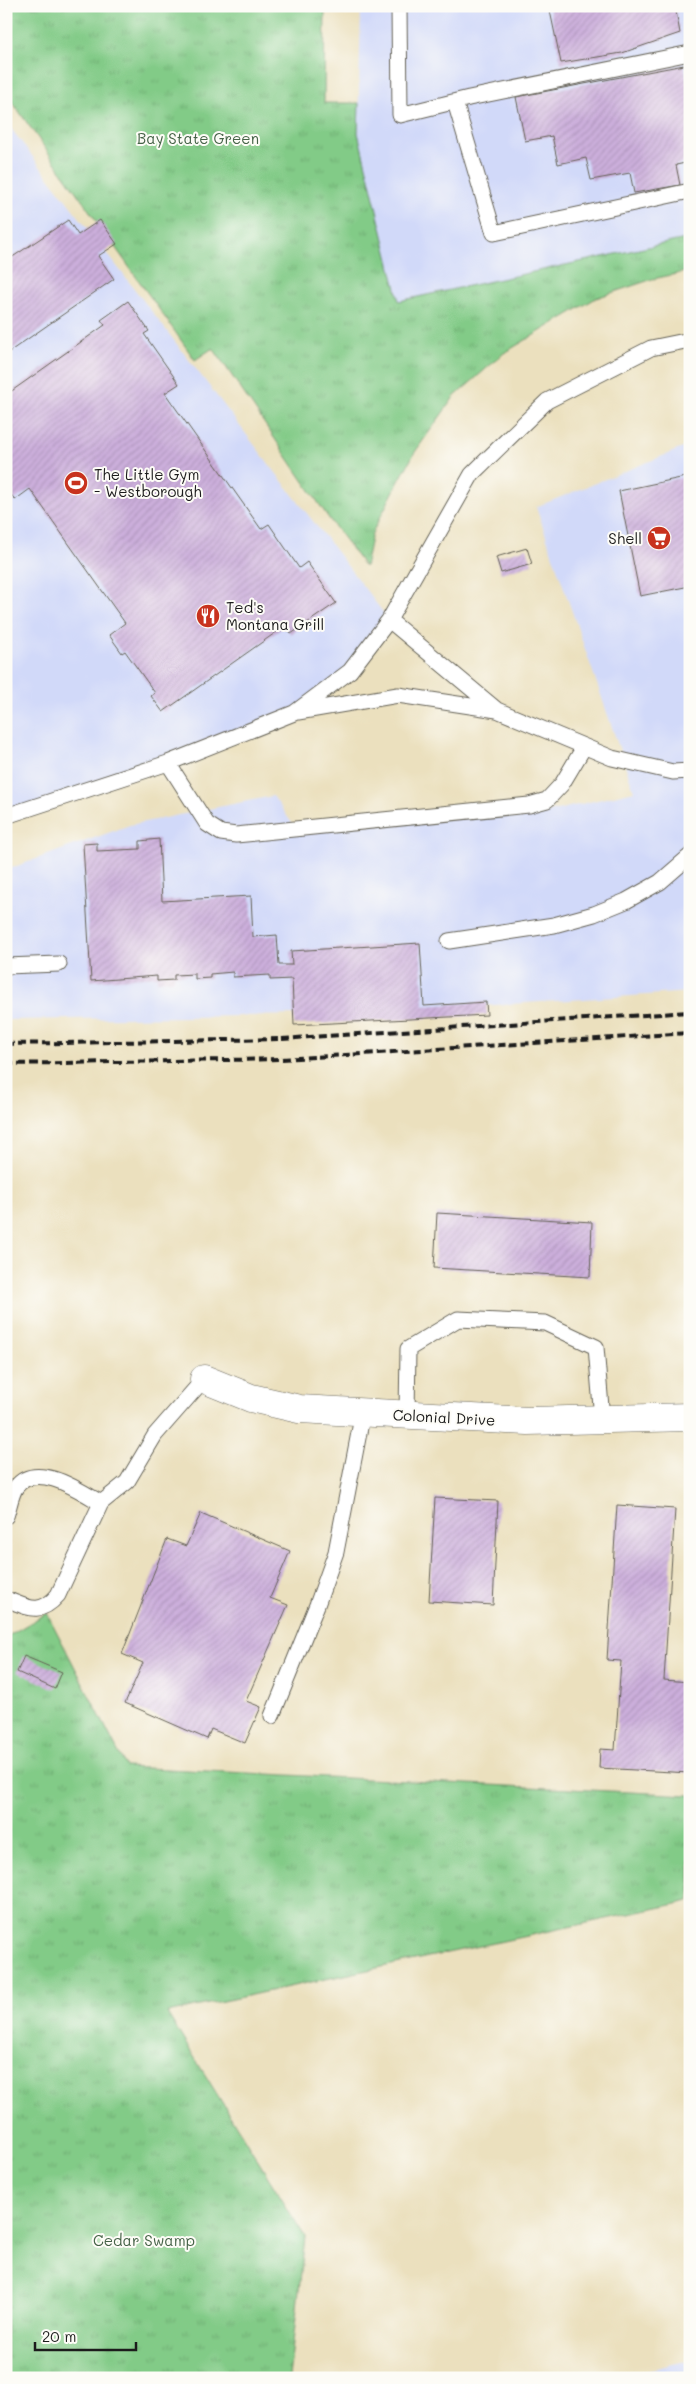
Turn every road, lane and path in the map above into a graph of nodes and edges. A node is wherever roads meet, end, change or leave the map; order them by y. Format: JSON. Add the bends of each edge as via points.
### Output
{"nodes":[{"id":1,"x":399,"y":6,"type":"edge"},
{"id":2,"x":690,"y":53,"type":"edge"},
{"id":3,"x":455,"y":102,"type":"junction"},
{"id":4,"x":690,"y":191,"type":"edge"},
{"id":5,"x":690,"y":340,"type":"edge"},
{"id":6,"x":389,"y":620,"type":"junction"},
{"id":7,"x":497,"y":710,"type":"junction"},
{"id":8,"x":294,"y":713,"type":"junction"},
{"id":9,"x":584,"y":747,"type":"junction"},
{"id":10,"x":168,"y":763,"type":"junction"},
{"id":11,"x":690,"y":771,"type":"edge"},
{"id":12,"x":6,"y":816,"type":"edge"},
{"id":13,"x":690,"y":856,"type":"edge"},
{"id":14,"x":449,"y":941,"type":"dead end"},
{"id":15,"x":59,"y":964,"type":"dead end"},
{"id":16,"x":6,"y":966,"type":"edge"},
{"id":17,"x":204,"y":1379,"type":"joint"},
{"id":18,"x":364,"y":1412,"type":"junction"},
{"id":19,"x":407,"y":1414,"type":"junction"},
{"id":20,"x":690,"y":1417,"type":"edge"},
{"id":21,"x":602,"y":1419,"type":"junction"},
{"id":22,"x":101,"y":1503,"type":"junction"},
{"id":23,"x":6,"y":1516,"type":"edge"},
{"id":24,"x":6,"y":1599,"type":"edge"},
{"id":25,"x":272,"y":1716,"type":"dead end"}],
"edges":[{"from":1,"to":3,"type":"lane","via":[[400,115]]},
{"from":2,"to":3,"type":"lane"},
{"from":3,"to":4,"type":"lane","via":[[494,233]]},
{"from":5,"to":6,"type":"lane","via":[[651,348],[547,401],[472,474]]},
{"from":6,"to":7,"type":"lane"},
{"from":6,"to":8,"type":"lane","via":[[350,671]]},
{"from":7,"to":8,"type":"lane","via":[[398,695]]},
{"from":7,"to":9,"type":"lane"},
{"from":8,"to":10,"type":"lane"},
{"from":9,"to":10,"type":"lane","via":[[562,784],[547,800],[529,805],[236,835],[221,833],[207,824]]},
{"from":9,"to":11,"type":"lane","via":[[612,758],[672,772]]},
{"from":10,"to":12,"type":"lane"},
{"from":13,"to":14,"type":"lane","via":[[660,882],[594,914],[554,925]]},
{"from":15,"to":16,"type":"lane"},
{"from":17,"to":18,"type":"street","name":"Colonial Drive","via":[[251,1398],[299,1408]]},
{"from":17,"to":22,"type":"lane","via":[[155,1435],[127,1482]]},
{"from":18,"to":19,"type":"street","name":"Colonial Drive"},
{"from":18,"to":25,"type":"lane","via":[[336,1552]]},
{"from":19,"to":21,"type":"street","name":"Colonial Drive","via":[[528,1421]]},
{"from":19,"to":21,"type":"lane","via":[[408,1349],[458,1318],[545,1324],[596,1347]]},
{"from":20,"to":21,"type":"street","name":"Colonial Drive"},
{"from":22,"to":23,"type":"lane","via":[[57,1478],[37,1477],[16,1487]]},
{"from":22,"to":24,"type":"lane","via":[[52,1602],[33,1609]]}]}
